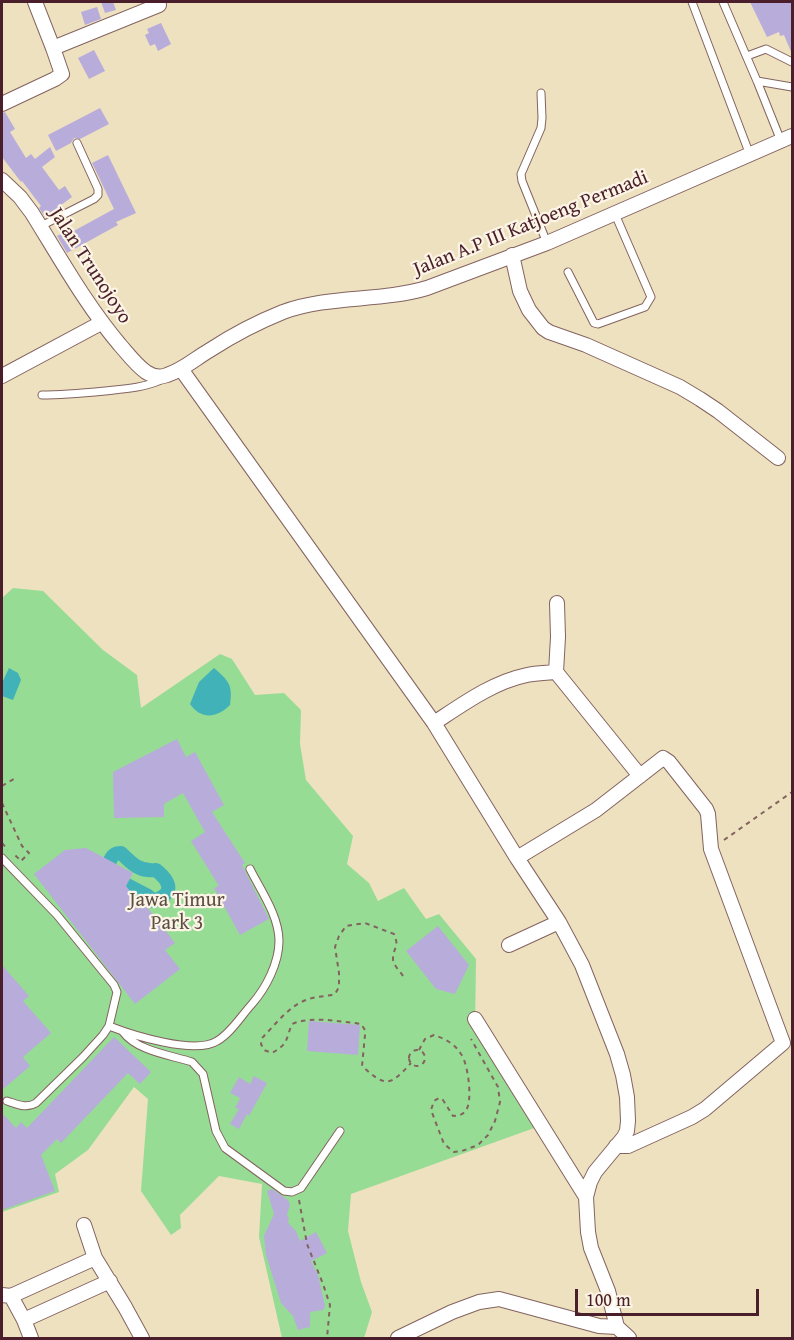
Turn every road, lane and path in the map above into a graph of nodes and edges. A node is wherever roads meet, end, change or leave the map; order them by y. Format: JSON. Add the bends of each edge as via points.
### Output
{"nodes":[{"id":1,"x":35,"y":2,"type":"edge"},
{"id":2,"x":692,"y":2,"type":"edge"},
{"id":3,"x":723,"y":2,"type":"edge"},
{"id":4,"x":159,"y":5,"type":"dead end"},
{"id":5,"x":52,"y":48,"type":"junction"},
{"id":6,"x":747,"y":56,"type":"junction"},
{"id":7,"x":792,"y":63,"type":"edge"},
{"id":8,"x":757,"y":81,"type":"junction"},
{"id":9,"x":792,"y":87,"type":"edge"},
{"id":10,"x":541,"y":93,"type":"dead end"},
{"id":11,"x":2,"y":104,"type":"edge"},
{"id":12,"x":787,"y":139,"type":"edge"},
{"id":13,"x":77,"y":143,"type":"dead end"},
{"id":14,"x":750,"y":155,"type":"junction"},
{"id":15,"x":2,"y":180,"type":"edge"},
{"id":16,"x":615,"y":214,"type":"junction"},
{"id":17,"x":40,"y":226,"type":"junction"},
{"id":18,"x":547,"y":243,"type":"junction"},
{"id":19,"x":512,"y":255,"type":"junction"},
{"id":20,"x":568,"y":273,"type":"dead end"},
{"id":21,"x":101,"y":323,"type":"junction"},
{"id":22,"x":181,"y":369,"type":"junction"},
{"id":23,"x":2,"y":376,"type":"edge"},
{"id":24,"x":165,"y":376,"type":"junction"},
{"id":25,"x":42,"y":395,"type":"dead end"},
{"id":26,"x":778,"y":458,"type":"dead end"},
{"id":27,"x":557,"y":603,"type":"dead end"},
{"id":28,"x":556,"y":672,"type":"junction"},
{"id":29,"x":434,"y":723,"type":"junction"},
{"id":30,"x":640,"y":776,"type":"junction"},
{"id":31,"x":16,"y":777,"type":"dead end"},
{"id":32,"x":2,"y":786,"type":"edge"},
{"id":33,"x":792,"y":792,"type":"edge"},
{"id":34,"x":2,"y":803,"type":"edge"},
{"id":35,"x":2,"y":843,"type":"edge"},
{"id":36,"x":711,"y":849,"type":"junction"},
{"id":37,"x":2,"y":858,"type":"edge"},
{"id":38,"x":517,"y":858,"type":"junction"},
{"id":39,"x":250,"y":869,"type":"dead end"},
{"id":40,"x":560,"y":922,"type":"junction"},
{"id":41,"x":509,"y":945,"type":"dead end"},
{"id":42,"x":403,"y":976,"type":"dead end"},
{"id":43,"x":475,"y":1019,"type":"dead end"},
{"id":44,"x":109,"y":1026,"type":"junction"},
{"id":45,"x":123,"y":1032,"type":"junction"},
{"id":46,"x":470,"y":1036,"type":"dead end"},
{"id":47,"x":419,"y":1050,"type":"junction"},
{"id":48,"x":411,"y":1064,"type":"junction"},
{"id":49,"x":7,"y":1101,"type":"dead end"},
{"id":50,"x":340,"y":1131,"type":"dead end"},
{"id":51,"x":616,"y":1146,"type":"junction"},
{"id":52,"x":298,"y":1190,"type":"junction"},
{"id":53,"x":586,"y":1197,"type":"junction"},
{"id":54,"x":84,"y":1225,"type":"dead end"},
{"id":55,"x":95,"y":1258,"type":"junction"},
{"id":56,"x":110,"y":1281,"type":"junction"},
{"id":57,"x":7,"y":1295,"type":"edge"},
{"id":58,"x":24,"y":1320,"type":"junction"},
{"id":59,"x":617,"y":1327,"type":"junction"},
{"id":60,"x":31,"y":1338,"type":"edge"},
{"id":61,"x":142,"y":1338,"type":"edge"},
{"id":62,"x":327,"y":1338,"type":"edge"},
{"id":63,"x":398,"y":1338,"type":"edge"},
{"id":64,"x":629,"y":1338,"type":"edge"}],
"edges":[{"from":1,"to":5,"type":"street"},
{"from":2,"to":14,"type":"lane"},
{"from":3,"to":6,"type":"lane"},
{"from":4,"to":5,"type":"street"},
{"from":5,"to":11,"type":"street","via":[[62,74]]},
{"from":6,"to":7,"type":"lane","via":[[766,49]]},
{"from":6,"to":8,"type":"lane"},
{"from":8,"to":9,"type":"lane"},
{"from":8,"to":12,"type":"lane"},
{"from":10,"to":18,"type":"lane","via":[[541,128],[521,174]]},
{"from":12,"to":14,"type":"street","name":"Jalan A.P III Katjoeng Permadi"},
{"from":13,"to":17,"type":"lane","via":[[98,195]]},
{"from":14,"to":16,"type":"street","name":"Jalan A.P III Katjoeng Permadi"},
{"from":15,"to":17,"type":"street","name":"Jalan Trunojoyo","via":[[20,197]]},
{"from":16,"to":18,"type":"street","name":"Jalan A.P III Katjoeng Permadi"},
{"from":16,"to":20,"type":"lane","via":[[651,297],[645,307],[594,323]]},
{"from":17,"to":21,"type":"street","name":"Jalan Trunojoyo"},
{"from":18,"to":19,"type":"street","name":"Jalan A.P III Katjoeng Permadi"},
{"from":19,"to":22,"type":"street","name":"Jalan A.P III Katjoeng Permadi","via":[[409,293],[326,302],[284,312],[243,330]]},
{"from":19,"to":26,"type":"street","via":[[520,291],[543,328],[680,387]]},
{"from":21,"to":23,"type":"street"},
{"from":21,"to":24,"type":"street","name":"Jalan Trunojoyo","via":[[146,372]]},
{"from":22,"to":24,"type":"street"},
{"from":22,"to":29,"type":"street"},
{"from":24,"to":25,"type":"lane","via":[[147,386]]},
{"from":27,"to":28,"type":"street"},
{"from":28,"to":29,"type":"street","via":[[511,680]]},
{"from":28,"to":30,"type":"street"},
{"from":29,"to":38,"type":"street"},
{"from":30,"to":36,"type":"street","via":[[660,759],[669,762],[706,809]]},
{"from":30,"to":38,"type":"street","via":[[596,810]]},
{"from":31,"to":32,"type":"path"},
{"from":33,"to":36,"type":"path"},
{"from":34,"to":35,"type":"path","via":[[29,853],[21,861]]},
{"from":36,"to":51,"type":"street","via":[[783,1043],[705,1109],[628,1146]]},
{"from":37,"to":44,"type":"lane","via":[[57,915],[114,985],[117,992]]},
{"from":38,"to":40,"type":"street"},
{"from":39,"to":45,"type":"lane","via":[[276,923],[279,940],[277,956],[259,995],[216,1042],[200,1046],[181,1044]]},
{"from":40,"to":41,"type":"street"},
{"from":40,"to":51,"type":"street","via":[[582,965],[623,1075],[628,1121],[627,1131]]},
{"from":42,"to":48,"type":"path","via":[[394,964],[394,934],[364,923],[346,926],[335,947],[339,987],[334,994],[307,999],[295,1006],[262,1038],[261,1044],[272,1053],[280,1049],[292,1024],[299,1021],[355,1023],[365,1030],[362,1066],[372,1076],[391,1081]]},
{"from":43,"to":53,"type":"street"},
{"from":44,"to":45,"type":"lane"},
{"from":44,"to":49,"type":"lane","via":[[36,1103],[25,1106]]},
{"from":45,"to":52,"type":"lane","via":[[140,1046],[192,1062],[202,1074],[216,1131],[225,1148],[284,1191]]},
{"from":46,"to":47,"type":"path","via":[[498,1087],[500,1102],[488,1135],[478,1145],[462,1151],[454,1152],[444,1144],[431,1110],[439,1098],[453,1116],[467,1110],[463,1055],[450,1041],[434,1035],[425,1039]]},
{"from":47,"to":48,"type":"path","via":[[410,1054]]},
{"from":47,"to":48,"type":"path","via":[[424,1055],[423,1062]]},
{"from":50,"to":52,"type":"lane"},
{"from":51,"to":53,"type":"street","via":[[595,1172]]},
{"from":52,"to":62,"type":"path","via":[[307,1244],[330,1305]]},
{"from":53,"to":59,"type":"street","via":[[591,1248]]},
{"from":54,"to":55,"type":"street"},
{"from":55,"to":56,"type":"street"},
{"from":55,"to":57,"type":"street"},
{"from":56,"to":58,"type":"street"},
{"from":56,"to":61,"type":"street"},
{"from":57,"to":58,"type":"street"},
{"from":58,"to":60,"type":"street"},
{"from":59,"to":63,"type":"street","via":[[599,1326],[499,1299],[452,1312]]},
{"from":59,"to":64,"type":"street"}]}
